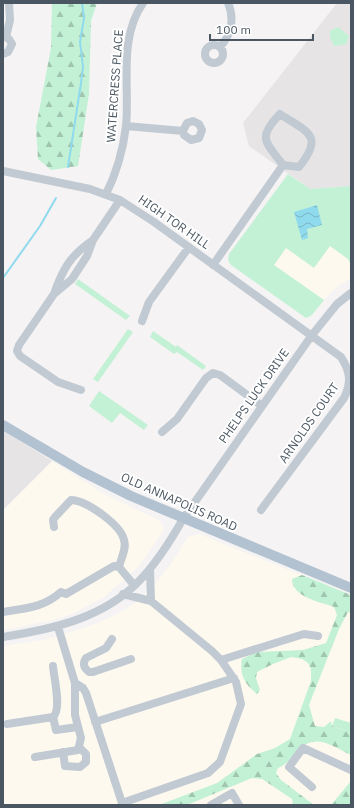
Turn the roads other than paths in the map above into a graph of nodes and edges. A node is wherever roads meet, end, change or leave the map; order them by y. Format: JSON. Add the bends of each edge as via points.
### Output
{"nodes":[{"id":1,"x":9,"y":3,"type":"edge"},
{"id":2,"x":143,"y":3,"type":"edge"},
{"id":3,"x":228,"y":3,"type":"edge"},
{"id":4,"x":4,"y":36,"type":"edge"},
{"id":5,"x":220,"y":47,"type":"dead end"},
{"id":6,"x":3,"y":54,"type":"edge"},
{"id":7,"x":126,"y":126,"type":"junction"},
{"id":8,"x":183,"y":131,"type":"dead end"},
{"id":9,"x":283,"y":165,"type":"junction"},
{"id":10,"x":3,"y":171,"type":"edge"},
{"id":11,"x":106,"y":194,"type":"junction"},
{"id":12,"x":120,"y":200,"type":"junction"},
{"id":13,"x":93,"y":240,"type":"junction"},
{"id":14,"x":189,"y":247,"type":"junction"},
{"id":15,"x":214,"y":265,"type":"junction"},
{"id":16,"x":351,"y":293,"type":"edge"},
{"id":17,"x":54,"y":294,"type":"junction"},
{"id":18,"x":142,"y":321,"type":"dead end"},
{"id":19,"x":312,"y":335,"type":"junction"},
{"id":20,"x":81,"y":390,"type":"dead end"},
{"id":21,"x":262,"y":406,"type":"junction"},
{"id":22,"x":3,"y":425,"type":"edge"},
{"id":23,"x":162,"y":432,"type":"dead end"},
{"id":24,"x":261,"y":510,"type":"dead end"},
{"id":25,"x":183,"y":519,"type":"junction"},
{"id":26,"x":54,"y":527,"type":"dead end"},
{"id":27,"x":119,"y":567,"type":"junction"},
{"id":28,"x":150,"y":570,"type":"junction"},
{"id":29,"x":134,"y":585,"type":"junction"},
{"id":30,"x":351,"y":588,"type":"edge"},
{"id":31,"x":123,"y":594,"type":"junction"},
{"id":32,"x":151,"y":601,"type":"junction"},
{"id":33,"x":3,"y":612,"type":"edge"},
{"id":34,"x":58,"y":627,"type":"junction"},
{"id":35,"x":318,"y":636,"type":"dead end"},
{"id":36,"x":3,"y":637,"type":"edge"},
{"id":37,"x":112,"y":639,"type":"dead end"},
{"id":38,"x":131,"y":660,"type":"dead end"},
{"id":39,"x":221,"y":660,"type":"junction"},
{"id":40,"x":53,"y":666,"type":"dead end"},
{"id":41,"x":234,"y":678,"type":"junction"},
{"id":42,"x":75,"y":683,"type":"junction"},
{"id":43,"x":53,"y":717,"type":"junction"},
{"id":44,"x":96,"y":722,"type":"junction"},
{"id":45,"x":7,"y":724,"type":"dead end"},
{"id":46,"x":78,"y":726,"type":"junction"},
{"id":47,"x":79,"y":747,"type":"junction"},
{"id":48,"x":63,"y":752,"type":"junction"},
{"id":49,"x":35,"y":757,"type":"dead end"},
{"id":50,"x":351,"y":770,"type":"edge"},
{"id":51,"x":312,"y":786,"type":"dead end"},
{"id":52,"x":210,"y":805,"type":"edge"},
{"id":53,"x":239,"y":805,"type":"edge"}],
"edges":[{"from":1,"to":4,"type":"street","via":[[10,20]]},
{"from":2,"to":7,"type":"street","name":"WATERCRESS PLACE","via":[[132,22],[128,42]]},
{"from":3,"to":5,"type":"street","via":[[232,17],[231,26],[226,40]]},
{"from":4,"to":6,"type":"street","via":[[11,41],[12,47]]},
{"from":7,"to":8,"type":"street"},
{"from":7,"to":11,"type":"street","name":"WATERCRESS PLACE","via":[[119,165]]},
{"from":9,"to":9,"type":"street","via":[[299,168],[311,150],[312,140],[306,131],[280,114],[266,130],[265,136]]},
{"from":9,"to":15,"type":"street"},
{"from":10,"to":11,"type":"street","name":"HIGH TOR HILL","via":[[71,184]]},
{"from":11,"to":12,"type":"street","name":"HIGH TOR HILL"},
{"from":12,"to":13,"type":"street"},
{"from":12,"to":14,"type":"street","name":"HIGH TOR HILL"},
{"from":13,"to":17,"type":"street","via":[[87,256],[72,278]]},
{"from":13,"to":17,"type":"street","via":[[78,251],[61,273]]},
{"from":14,"to":15,"type":"street","name":"HIGH TOR HILL"},
{"from":14,"to":18,"type":"street","via":[[149,302]]},
{"from":15,"to":19,"type":"street","name":"HIGH TOR HILL"},
{"from":16,"to":19,"type":"street","name":"PHELPS LUCK DRIVE","via":[[337,304]]},
{"from":17,"to":20,"type":"street","via":[[17,351],[20,356],[58,382]]},
{"from":19,"to":21,"type":"street","name":"PHELPS LUCK DRIVE"},
{"from":19,"to":24,"type":"street","name":"ARNOLDS COURT","via":[[340,357],[349,371],[349,386],[344,398]]},
{"from":21,"to":23,"type":"street","via":[[220,375],[213,373],[206,378],[175,422]]},
{"from":21,"to":25,"type":"street","name":"PHELPS LUCK DRIVE"},
{"from":22,"to":25,"type":"main road","name":"OLD ANNAPOLIS ROAD","via":[[83,472]]},
{"from":25,"to":28,"type":"street","name":"PHELPS LUCK DRIVE"},
{"from":25,"to":30,"type":"main road","name":"OLD ANNAPOLIS ROAD"},
{"from":26,"to":27,"type":"street","via":[[53,520],[71,500],[93,508],[124,538],[125,546]]},
{"from":27,"to":29,"type":"street"},
{"from":27,"to":33,"type":"street","via":[[109,569],[66,594],[61,592],[42,605]]},
{"from":28,"to":29,"type":"street","name":"PHELPS LUCK DRIVE"},
{"from":28,"to":32,"type":"street"},
{"from":29,"to":31,"type":"street","name":"PHELPS LUCK DRIVE"},
{"from":31,"to":32,"type":"street"},
{"from":31,"to":34,"type":"street","name":"PHELPS LUCK DRIVE","via":[[95,613]]},
{"from":32,"to":39,"type":"street"},
{"from":34,"to":36,"type":"street","name":"PHELPS LUCK DRIVE"},
{"from":34,"to":42,"type":"street"},
{"from":35,"to":39,"type":"street","via":[[304,634]]},
{"from":37,"to":38,"type":"street","via":[[106,648],[86,658],[86,669],[93,672]]},
{"from":39,"to":41,"type":"street"},
{"from":40,"to":43,"type":"street","via":[[58,712]]},
{"from":41,"to":44,"type":"street"},
{"from":41,"to":44,"type":"street","via":[[241,698],[241,710],[220,762],[208,773],[122,803]]},
{"from":42,"to":44,"type":"street","via":[[86,693]]},
{"from":42,"to":46,"type":"street","via":[[74,702]]},
{"from":43,"to":45,"type":"street"},
{"from":43,"to":46,"type":"street","via":[[56,730]]},
{"from":46,"to":47,"type":"street","via":[[81,738]]},
{"from":47,"to":48,"type":"street","via":[[78,750]]},
{"from":47,"to":48,"type":"street","via":[[86,754],[86,762],[80,767],[65,766]]},
{"from":48,"to":49,"type":"street"},
{"from":50,"to":51,"type":"street","via":[[303,748],[289,767]]},
{"from":52,"to":53,"type":"street","via":[[232,793]]}]}
